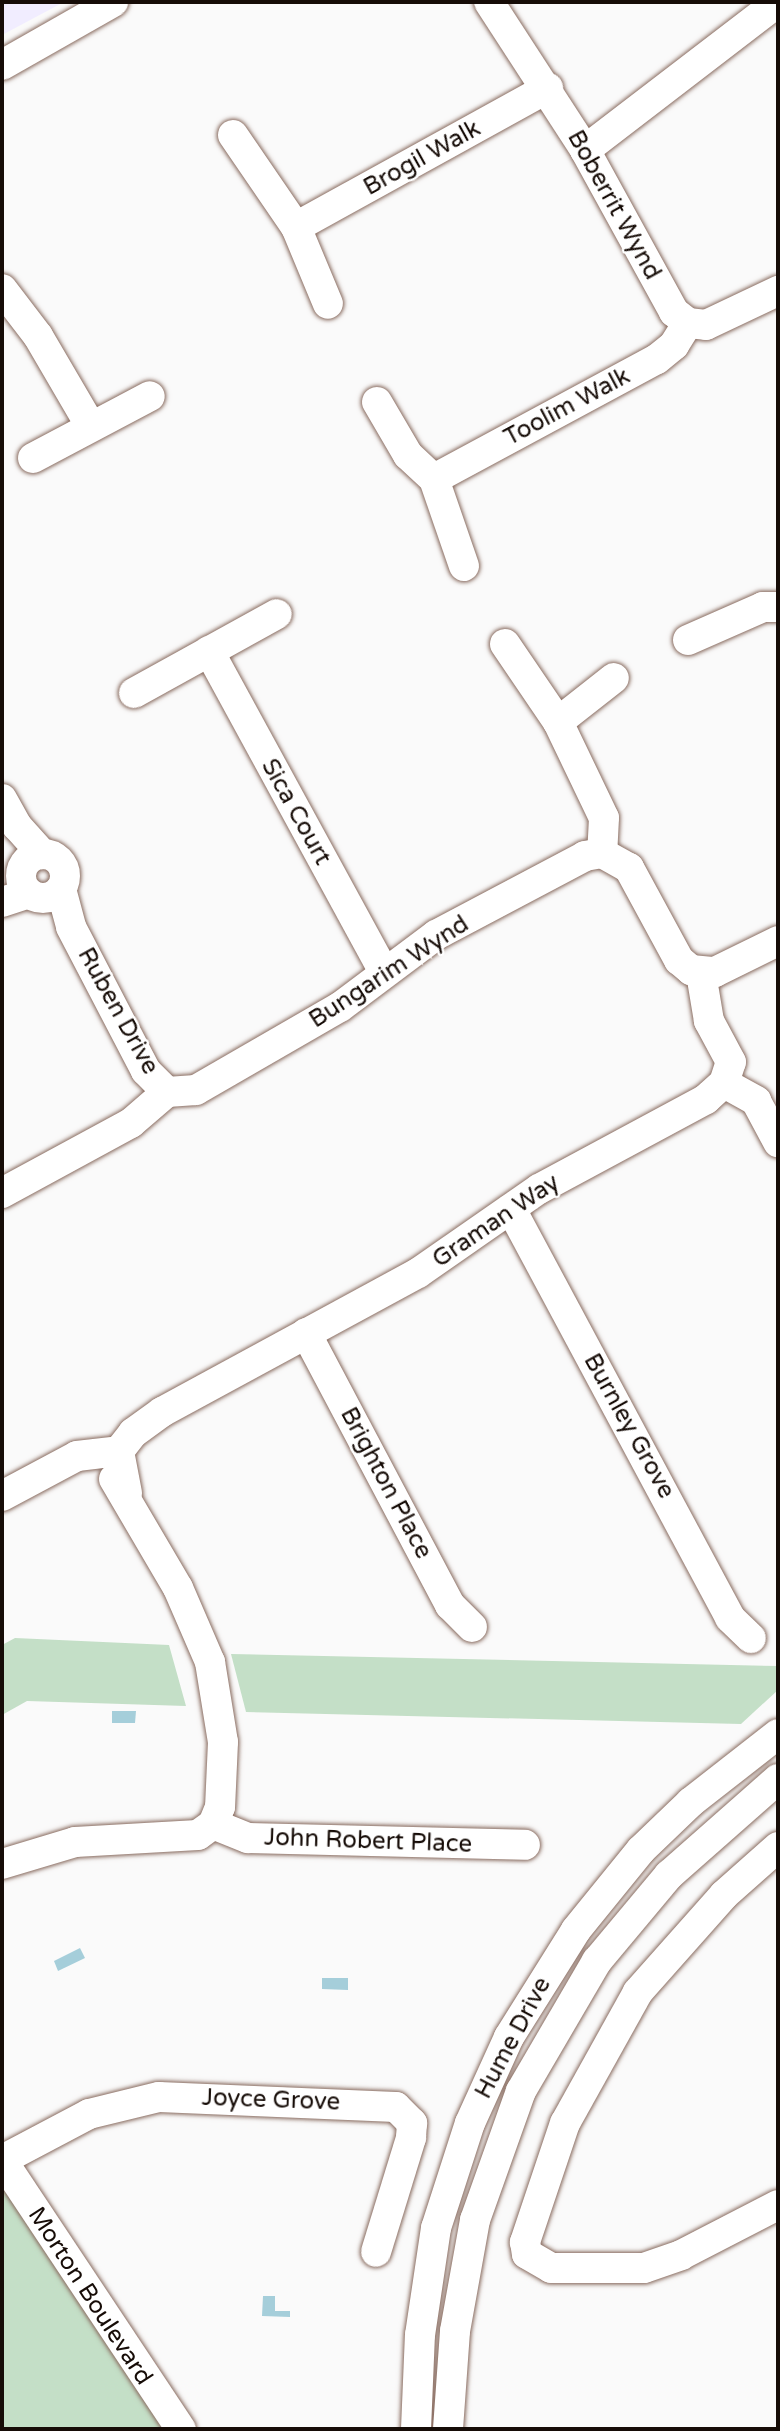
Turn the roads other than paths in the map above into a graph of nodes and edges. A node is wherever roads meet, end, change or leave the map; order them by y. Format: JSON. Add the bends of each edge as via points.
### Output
{"nodes":[{"id":1,"x":113,"y":2,"type":"edge"},
{"id":2,"x":489,"y":2,"type":"edge"},
{"id":3,"x":778,"y":2,"type":"edge"},
{"id":4,"x":2,"y":65,"type":"edge"},
{"id":5,"x":548,"y":88,"type":"junction"},
{"id":6,"x":233,"y":135,"type":"dead end"},
{"id":7,"x":585,"y":150,"type":"junction"},
{"id":8,"x":296,"y":227,"type":"junction"},
{"id":9,"x":2,"y":289,"type":"edge"},
{"id":10,"x":778,"y":291,"type":"edge"},
{"id":11,"x":328,"y":304,"type":"dead end"},
{"id":12,"x":688,"y":323,"type":"junction"},
{"id":13,"x":150,"y":396,"type":"dead end"},
{"id":14,"x":377,"y":402,"type":"dead end"},
{"id":15,"x":90,"y":425,"type":"junction"},
{"id":16,"x":33,"y":458,"type":"dead end"},
{"id":17,"x":434,"y":479,"type":"junction"},
{"id":18,"x":464,"y":566,"type":"dead end"},
{"id":19,"x":778,"y":607,"type":"edge"},
{"id":20,"x":277,"y":614,"type":"dead end"},
{"id":21,"x":688,"y":640,"type":"dead end"},
{"id":22,"x":505,"y":644,"type":"dead end"},
{"id":23,"x":209,"y":652,"type":"junction"},
{"id":24,"x":614,"y":678,"type":"dead end"},
{"id":25,"x":134,"y":693,"type":"dead end"},
{"id":26,"x":558,"y":722,"type":"junction"},
{"id":27,"x":2,"y":799,"type":"edge"},
{"id":28,"x":602,"y":853,"type":"junction"},
{"id":29,"x":28,"y":884,"type":"edge"},
{"id":30,"x":778,"y":941,"type":"edge"},
{"id":31,"x":384,"y":972,"type":"junction"},
{"id":32,"x":701,"y":973,"type":"junction"},
{"id":33,"x":724,"y":1083,"type":"junction"},
{"id":34,"x":167,"y":1092,"type":"junction"},
{"id":35,"x":778,"y":1142,"type":"edge"},
{"id":36,"x":2,"y":1193,"type":"edge"},
{"id":37,"x":511,"y":1209,"type":"junction"},
{"id":38,"x":306,"y":1333,"type":"junction"},
{"id":39,"x":111,"y":1451,"type":"junction"},
{"id":40,"x":2,"y":1496,"type":"edge"},
{"id":41,"x":472,"y":1627,"type":"dead end"},
{"id":42,"x":751,"y":1638,"type":"dead end"},
{"id":43,"x":778,"y":1734,"type":"edge"},
{"id":44,"x":778,"y":1779,"type":"edge"},
{"id":45,"x":214,"y":1824,"type":"junction"},
{"id":46,"x":525,"y":1845,"type":"dead end"},
{"id":47,"x":778,"y":1847,"type":"edge"},
{"id":48,"x":2,"y":1864,"type":"edge"},
{"id":49,"x":2,"y":2160,"type":"edge"},
{"id":50,"x":778,"y":2205,"type":"edge"},
{"id":51,"x":376,"y":2252,"type":"dead end"},
{"id":52,"x":181,"y":2429,"type":"edge"},
{"id":53,"x":416,"y":2429,"type":"edge"},
{"id":54,"x":448,"y":2429,"type":"edge"}],
"edges":[{"from":1,"to":4,"type":"street"},
{"from":2,"to":5,"type":"street","name":"Boberrit Wynd"},
{"from":3,"to":7,"type":"street"},
{"from":5,"to":7,"type":"street","name":"Boberrit Wynd"},
{"from":5,"to":8,"type":"street","name":"Brogil Walk"},
{"from":6,"to":8,"type":"street"},
{"from":7,"to":12,"type":"street","name":"Boberrit Wynd","via":[[663,296]]},
{"from":8,"to":11,"type":"street"},
{"from":9,"to":15,"type":"street","via":[[38,336]]},
{"from":10,"to":12,"type":"street","via":[[717,321]]},
{"from":12,"to":17,"type":"street","name":"Toolim Walk","via":[[674,345],[657,359]]},
{"from":13,"to":15,"type":"street"},
{"from":14,"to":17,"type":"street","via":[[408,455]]},
{"from":15,"to":16,"type":"street"},
{"from":17,"to":18,"type":"street"},
{"from":19,"to":21,"type":"street","via":[[763,607]]},
{"from":20,"to":23,"type":"street"},
{"from":22,"to":26,"type":"street"},
{"from":23,"to":25,"type":"street"},
{"from":23,"to":31,"type":"street","name":"Sica Court"},
{"from":24,"to":26,"type":"street"},
{"from":26,"to":28,"type":"street","via":[[604,818]]},
{"from":27,"to":29,"type":"street","name":"Ruben Drive","via":[[17,826]]},
{"from":28,"to":31,"type":"street","name":"Bungarim Wynd","via":[[585,856],[436,935]]},
{"from":28,"to":32,"type":"street","via":[[629,868],[678,960]]},
{"from":29,"to":34,"type":"street","name":"Ruben Drive","via":[[71,927],[146,1071]]},
{"from":30,"to":32,"type":"street","via":[[729,968]]},
{"from":31,"to":34,"type":"street","name":"Bungarim Wynd","via":[[340,1007],[196,1090]]},
{"from":32,"to":33,"type":"street","via":[[709,1021],[731,1062]]},
{"from":33,"to":35,"type":"street","via":[[756,1101]]},
{"from":33,"to":37,"type":"street","name":"Graman Way","via":[[706,1098]]},
{"from":34,"to":36,"type":"street","via":[[131,1123]]},
{"from":37,"to":38,"type":"street","name":"Graman Way","via":[[444,1257]]},
{"from":37,"to":42,"type":"street","name":"Burnley Grove","via":[[730,1618]]},
{"from":38,"to":39,"type":"street","name":"Graman Way","via":[[162,1412]]},
{"from":38,"to":41,"type":"street","name":"Brighton Place","via":[[450,1605]]},
{"from":39,"to":40,"type":"street","via":[[69,1460]]},
{"from":39,"to":45,"type":"street","via":[[210,1662],[223,1742],[220,1807]]},
{"from":43,"to":53,"type":"street","name":"Hume Drive","via":[[719,1778],[641,1850],[537,1986],[504,2047],[466,2133],[436,2228],[420,2335]]},
{"from":44,"to":54,"type":"street","name":"Hume Drive","via":[[669,1875],[597,1961],[521,2091],[475,2220],[455,2332]]},
{"from":45,"to":46,"type":"street","name":"John Robert Place","via":[[248,1838]]},
{"from":45,"to":48,"type":"street","via":[[198,1835],[75,1842]]},
{"from":47,"to":50,"type":"street","via":[[724,1895],[638,1992],[565,2123],[525,2242],[527,2254],[551,2269],[644,2268],[681,2255]]},
{"from":49,"to":51,"type":"street","name":"Joyce Grove","via":[[89,2114],[159,2097],[396,2107],[412,2123],[411,2138]]},
{"from":49,"to":52,"type":"street","name":"Morton Boulevard"}]}
